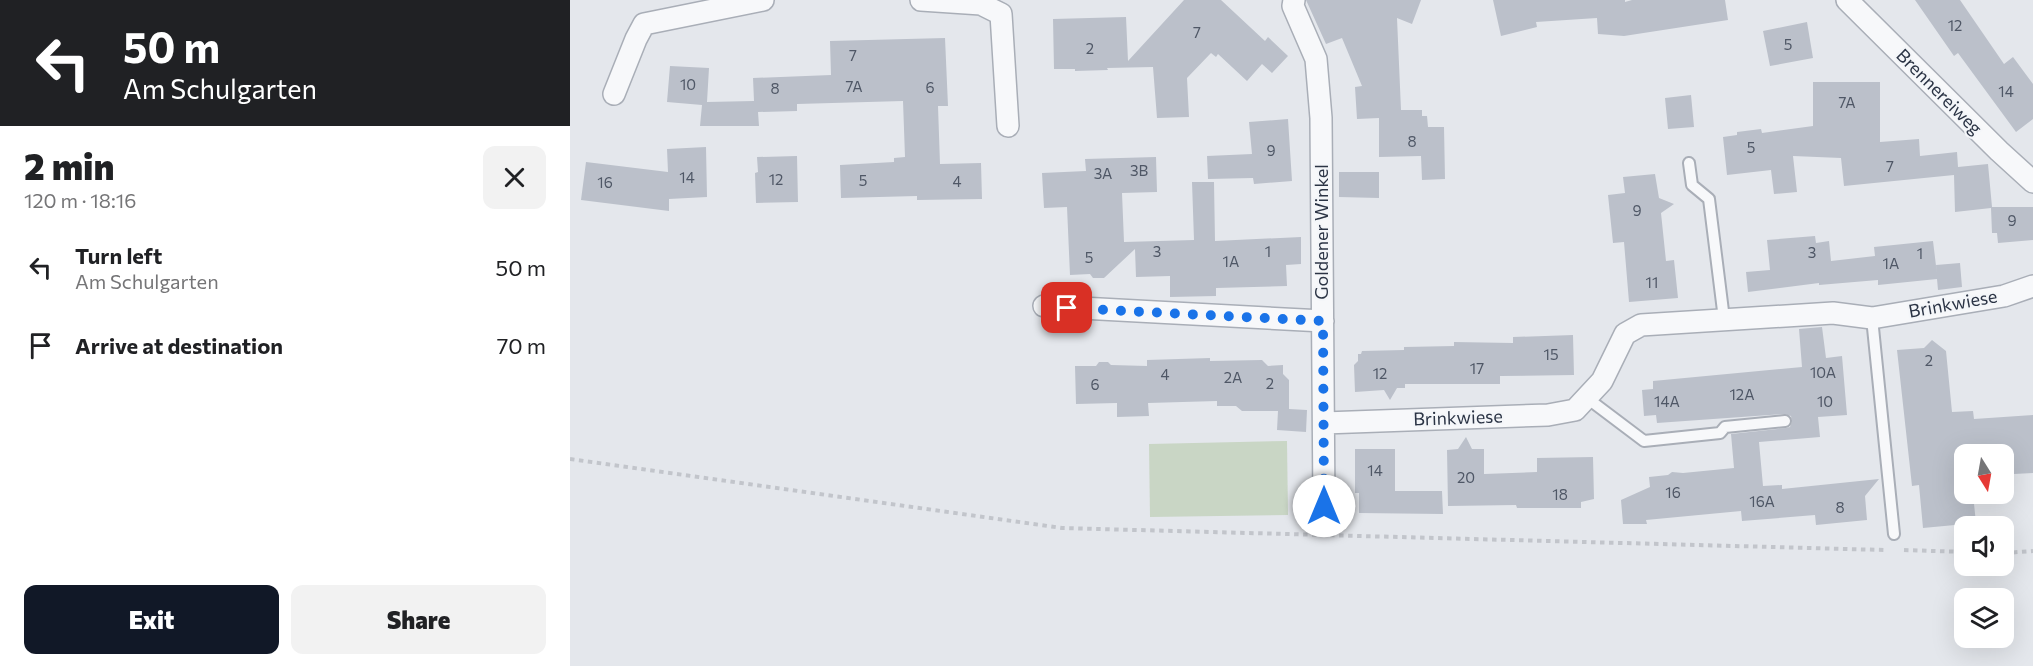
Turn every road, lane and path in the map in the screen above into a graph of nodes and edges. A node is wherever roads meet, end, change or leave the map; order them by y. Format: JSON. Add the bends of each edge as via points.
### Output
{"nodes":[{"id":1,"x":763,"y":0,"type":"edge"},
{"id":2,"x":921,"y":0,"type":"edge"},
{"id":3,"x":1294,"y":0,"type":"edge"},
{"id":4,"x":1847,"y":0,"type":"edge"},
{"id":5,"x":615,"y":94,"type":"dead end"},
{"id":6,"x":1008,"y":126,"type":"dead end"},
{"id":7,"x":1689,"y":163,"type":"dead end"},
{"id":8,"x":2033,"y":182,"type":"edge"},
{"id":9,"x":2033,"y":286,"type":"edge"},
{"id":10,"x":1044,"y":306,"type":"dead end"},
{"id":11,"x":1872,"y":318,"type":"junction"},
{"id":12,"x":1724,"y":319,"type":"junction"},
{"id":13,"x":1323,"y":321,"type":"junction"},
{"id":14,"x":1587,"y":398,"type":"junction"},
{"id":15,"x":1785,"y":421,"type":"dead end"},
{"id":16,"x":1324,"y":423,"type":"junction"},
{"id":17,"x":570,"y":459,"type":"edge"},
{"id":18,"x":1324,"y":506,"type":"dead end"},
{"id":19,"x":1894,"y":534,"type":"dead end"},
{"id":20,"x":2033,"y":551,"type":"edge"},
{"id":21,"x":1954,"y":552,"type":"edge"},
{"id":22,"x":2014,"y":552,"type":"edge"}],
"edges":[{"from":1,"to":5,"type":"street","via":[[644,24]]},
{"from":2,"to":6,"type":"street","via":[[981,4],[1000,14]]},
{"from":3,"to":13,"type":"street","name":"Goldener Winkel","via":[[1293,6],[1316,59],[1322,118]]},
{"from":4,"to":8,"type":"street","name":"Brennereiweg"},
{"from":7,"to":12,"type":"lane","via":[[1692,185],[1710,199]]},
{"from":9,"to":11,"type":"street","name":"Brinkwiese","via":[[2004,296]]},
{"from":10,"to":13,"type":"street"},
{"from":11,"to":12,"type":"street","name":"Brinkwiese","via":[[1833,314]]},
{"from":11,"to":19,"type":"lane"},
{"from":12,"to":14,"type":"street","name":"Brinkwiese","via":[[1641,325],[1625,334],[1602,381]]},
{"from":13,"to":16,"type":"street","name":"Goldener Winkel"},
{"from":14,"to":15,"type":"lane","via":[[1644,441]]},
{"from":14,"to":16,"type":"street","name":"Brinkwiese","via":[[1575,410],[1548,415]]},
{"from":16,"to":18,"type":"street","name":"Goldener Winkel"},
{"from":17,"to":21,"type":"path","via":[[1062,528]]},
{"from":20,"to":22,"type":"path"}]}
